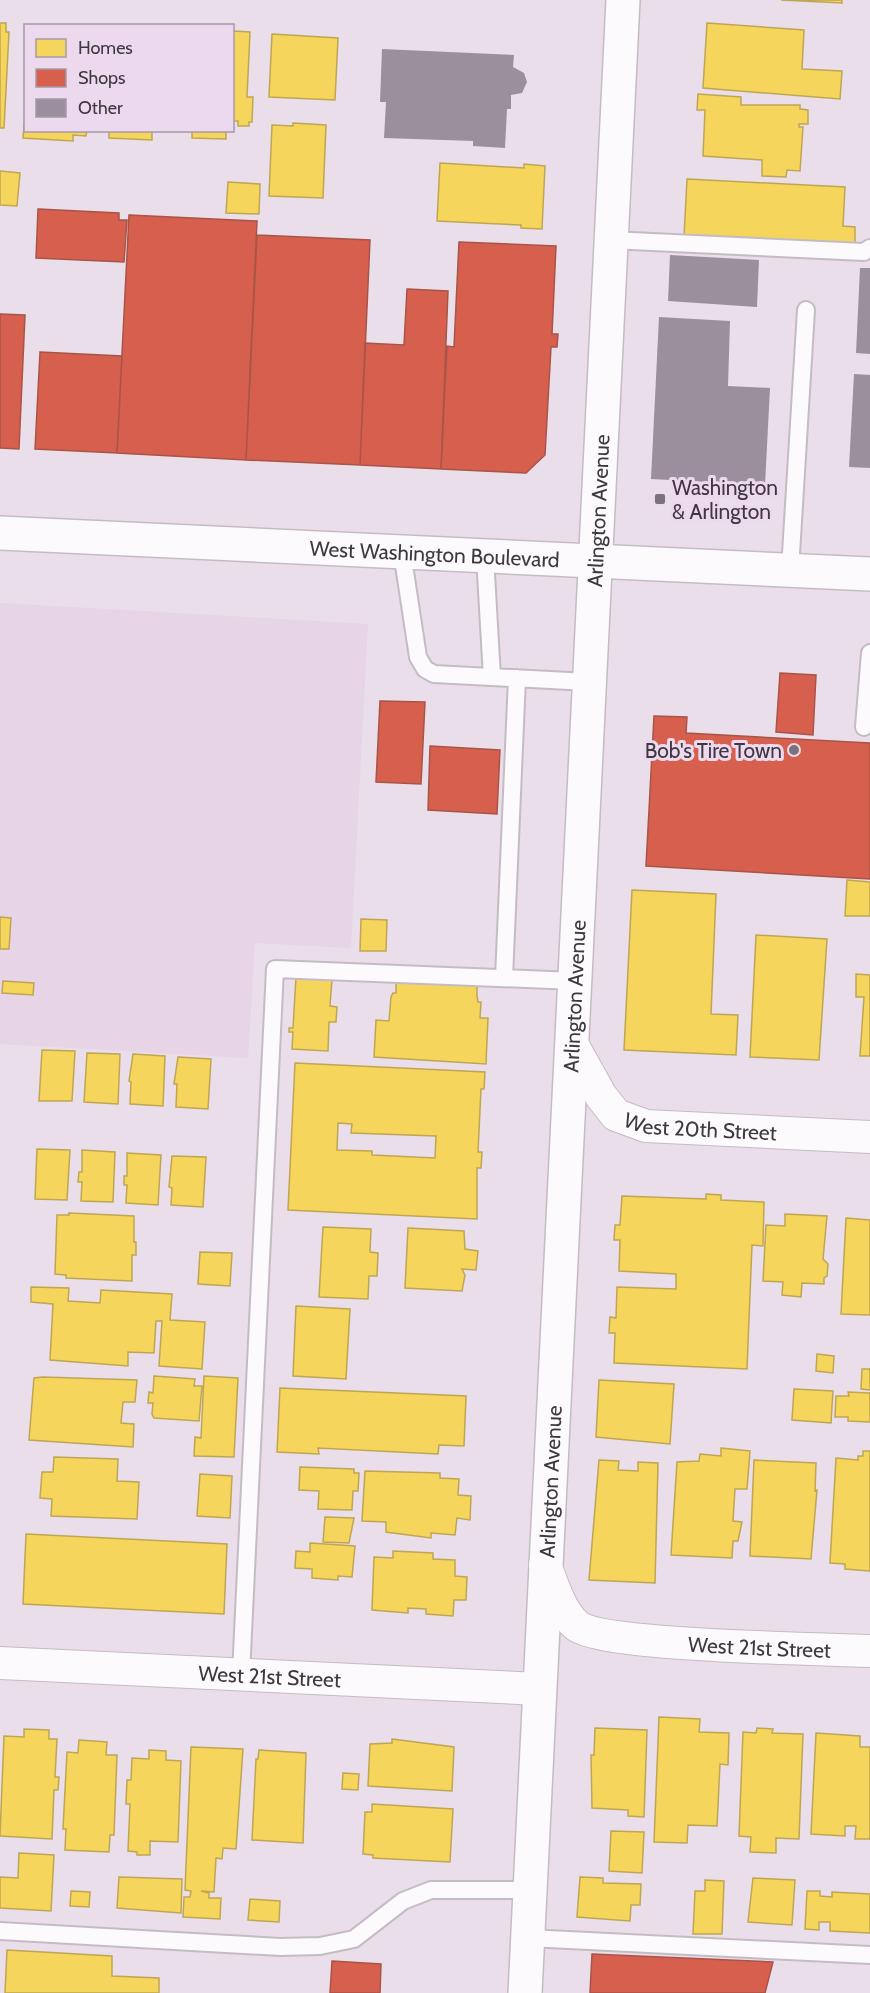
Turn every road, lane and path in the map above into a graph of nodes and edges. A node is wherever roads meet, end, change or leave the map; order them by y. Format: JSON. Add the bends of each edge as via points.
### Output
{"nodes":[{"id":1,"x":623,"y":0,"type":"edge"},
{"id":2,"x":610,"y":240,"type":"junction"},
{"id":3,"x":870,"y":248,"type":"edge"},
{"id":4,"x":806,"y":310,"type":"dead end"},
{"id":5,"x":0,"y":533,"type":"edge"},
{"id":6,"x":402,"y":552,"type":"junction"},
{"id":7,"x":485,"y":557,"type":"junction"},
{"id":8,"x":593,"y":562,"type":"junction"},
{"id":9,"x":790,"y":570,"type":"junction"},
{"id":10,"x":870,"y":574,"type":"edge"},
{"id":11,"x":870,"y":653,"type":"edge"},
{"id":12,"x":492,"y":677,"type":"junction"},
{"id":13,"x":517,"y":678,"type":"junction"},
{"id":14,"x":588,"y":682,"type":"junction"},
{"id":15,"x":864,"y":727,"type":"dead end"},
{"id":16,"x":504,"y":978,"type":"junction"},
{"id":17,"x":575,"y":981,"type":"junction"},
{"id":18,"x":572,"y":1044,"type":"junction"},
{"id":19,"x":870,"y":1137,"type":"edge"},
{"id":20,"x":545,"y":1565,"type":"junction"},
{"id":21,"x":870,"y":1651,"type":"edge"},
{"id":22,"x":0,"y":1663,"type":"edge"},
{"id":23,"x":241,"y":1674,"type":"junction"},
{"id":24,"x":539,"y":1689,"type":"junction"},
{"id":25,"x":530,"y":1890,"type":"junction"},
{"id":26,"x":0,"y":1931,"type":"edge"},
{"id":27,"x":528,"y":1938,"type":"junction"},
{"id":28,"x":870,"y":1955,"type":"edge"},
{"id":29,"x":525,"y":1993,"type":"edge"}],
"edges":[{"from":1,"to":2,"type":"main road","name":"Arlington Avenue"},
{"from":2,"to":3,"type":"lane","via":[[864,252]]},
{"from":2,"to":8,"type":"main road","name":"Arlington Avenue"},
{"from":4,"to":9,"type":"lane"},
{"from":5,"to":6,"type":"main road","name":"West Washington Boulevard"},
{"from":6,"to":7,"type":"main road","name":"West Washington Boulevard"},
{"from":6,"to":12,"type":"lane","via":[[418,657],[425,669],[434,674]]},
{"from":7,"to":8,"type":"main road","name":"West Washington Boulevard"},
{"from":7,"to":12,"type":"lane"},
{"from":8,"to":9,"type":"main road","name":"West Washington Boulevard"},
{"from":8,"to":14,"type":"main road","name":"Arlington Avenue"},
{"from":9,"to":10,"type":"main road","name":"West Washington Boulevard"},
{"from":11,"to":15,"type":"lane"},
{"from":12,"to":13,"type":"lane"},
{"from":13,"to":14,"type":"lane"},
{"from":13,"to":16,"type":"lane"},
{"from":14,"to":17,"type":"main road","name":"Arlington Avenue"},
{"from":16,"to":17,"type":"lane"},
{"from":16,"to":23,"type":"lane","via":[[275,969]]},
{"from":17,"to":18,"type":"main road","name":"Arlington Avenue"},
{"from":18,"to":19,"type":"street","name":"West 20th Street","via":[[616,1115],[645,1126]]},
{"from":18,"to":20,"type":"main road","name":"Arlington Avenue"},
{"from":20,"to":21,"type":"street","name":"West 21st Street","via":[[559,1600],[577,1626],[624,1639]]},
{"from":20,"to":24,"type":"main road","name":"Arlington Avenue"},
{"from":22,"to":23,"type":"street","name":"West 21st Street"},
{"from":23,"to":24,"type":"street","name":"West 21st Street"},
{"from":24,"to":25,"type":"main road","name":"Arlington Avenue"},
{"from":25,"to":26,"type":"lane","via":[[431,1890],[403,1901],[354,1939],[320,1947]]},
{"from":25,"to":27,"type":"main road","name":"Arlington Avenue"},
{"from":27,"to":28,"type":"lane"},
{"from":27,"to":29,"type":"main road","name":"Arlington Avenue"}]}
